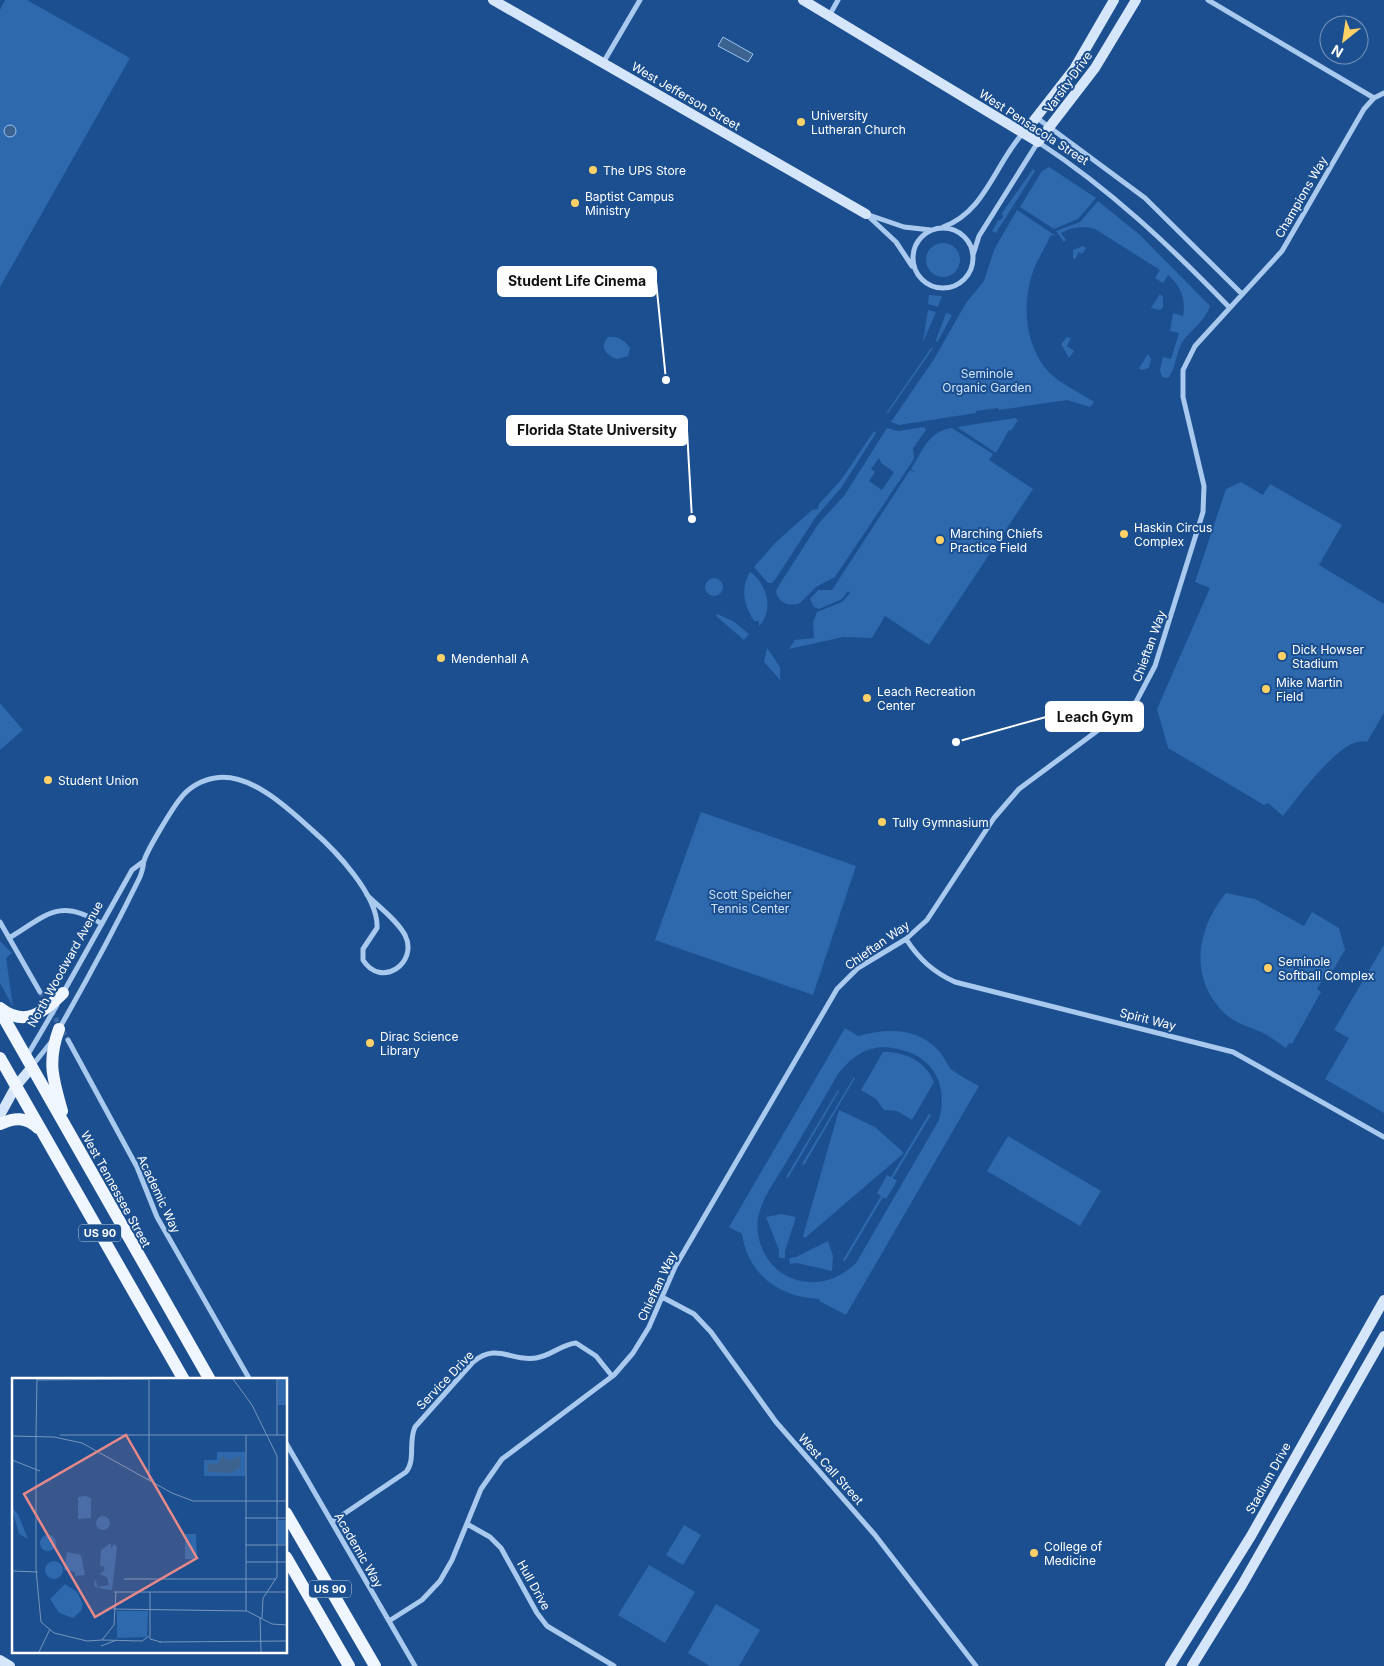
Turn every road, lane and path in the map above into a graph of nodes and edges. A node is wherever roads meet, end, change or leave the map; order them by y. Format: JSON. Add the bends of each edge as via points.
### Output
{"nodes":[{"id":1,"x":493,"y":0,"type":"edge"},
{"id":2,"x":640,"y":0,"type":"edge"},
{"id":3,"x":803,"y":0,"type":"edge"},
{"id":4,"x":838,"y":0,"type":"edge"},
{"id":5,"x":1114,"y":0,"type":"edge"},
{"id":6,"x":1136,"y":0,"type":"edge"},
{"id":7,"x":1208,"y":0,"type":"edge"},
{"id":8,"x":828,"y":16,"type":"junction"},
{"id":9,"x":603,"y":63,"type":"junction"},
{"id":10,"x":1384,"y":93,"type":"edge"},
{"id":11,"x":1374,"y":98,"type":"junction"},
{"id":12,"x":1037,"y":118,"type":"junction"},
{"id":13,"x":1050,"y":128,"type":"junction"},
{"id":14,"x":1024,"y":133,"type":"junction"},
{"id":15,"x":1038,"y":142,"type":"junction"},
{"id":16,"x":866,"y":214,"type":"junction"},
{"id":17,"x":936,"y":229,"type":"junction"},
{"id":18,"x":973,"y":255,"type":"junction"},
{"id":19,"x":915,"y":270,"type":"junction"},
{"id":20,"x":1242,"y":294,"type":"junction"},
{"id":21,"x":1229,"y":307,"type":"junction"},
{"id":22,"x":144,"y":861,"type":"junction"},
{"id":23,"x":367,"y":895,"type":"junction"},
{"id":24,"x":0,"y":922,"type":"edge"},
{"id":25,"x":102,"y":924,"type":"junction"},
{"id":26,"x":9,"y":938,"type":"junction"},
{"id":27,"x":906,"y":939,"type":"junction"},
{"id":28,"x":40,"y":992,"type":"tunnel mouth"},
{"id":29,"x":63,"y":993,"type":"junction"},
{"id":30,"x":0,"y":1009,"type":"edge"},
{"id":31,"x":59,"y":1029,"type":"junction"},
{"id":32,"x":68,"y":1040,"type":"tunnel mouth"},
{"id":33,"x":0,"y":1058,"type":"edge"},
{"id":34,"x":29,"y":1062,"type":"junction"},
{"id":35,"x":16,"y":1086,"type":"junction"},
{"id":36,"x":0,"y":1114,"type":"edge"},
{"id":37,"x":0,"y":1124,"type":"edge"},
{"id":38,"x":68,"y":1131,"type":"junction"},
{"id":39,"x":44,"y":1135,"type":"junction"},
{"id":40,"x":1384,"y":1137,"type":"edge"},
{"id":41,"x":662,"y":1297,"type":"junction"},
{"id":42,"x":1384,"y":1300,"type":"edge"},
{"id":43,"x":1384,"y":1336,"type":"edge"},
{"id":44,"x":612,"y":1376,"type":"junction"},
{"id":45,"x":183,"y":1378,"type":"edge"},
{"id":46,"x":209,"y":1378,"type":"edge"},
{"id":47,"x":249,"y":1378,"type":"edge"},
{"id":48,"x":288,"y":1446,"type":"edge"},
{"id":49,"x":288,"y":1516,"type":"edge"},
{"id":50,"x":332,"y":1522,"type":"junction"},
{"id":51,"x":467,"y":1524,"type":"junction"},
{"id":52,"x":288,"y":1560,"type":"edge"},
{"id":53,"x":389,"y":1621,"type":"junction"},
{"id":54,"x":0,"y":1660,"type":"edge"},
{"id":55,"x":10,"y":1666,"type":"edge"},
{"id":56,"x":349,"y":1666,"type":"edge"},
{"id":57,"x":375,"y":1666,"type":"edge"},
{"id":58,"x":415,"y":1666,"type":"edge"},
{"id":59,"x":614,"y":1666,"type":"edge"},
{"id":60,"x":976,"y":1666,"type":"edge"},
{"id":61,"x":1170,"y":1666,"type":"edge"},
{"id":62,"x":1192,"y":1666,"type":"edge"}],
"edges":[{"from":1,"to":9,"type":"main road","name":"West Jefferson Street"},
{"from":2,"to":9,"type":"street"},
{"from":3,"to":8,"type":"main road","name":"West Pensacola Street"},
{"from":4,"to":8,"type":"street"},
{"from":5,"to":12,"type":"main road","name":"Varsity Drive","via":[[1081,59]]},
{"from":6,"to":13,"type":"main road","name":"Varsity Drive","via":[[1095,68]]},
{"from":7,"to":11,"type":"street"},
{"from":8,"to":14,"type":"main road","name":"West Pensacola Street"},
{"from":9,"to":16,"type":"main road","name":"West Jefferson Street"},
{"from":10,"to":11,"type":"street","name":"Champions Way"},
{"from":11,"to":20,"type":"street","name":"Champions Way","via":[[1359,116],[1282,251]]},
{"from":12,"to":13,"type":"street","name":"West Pensacola Street"},
{"from":12,"to":14,"type":"main road","name":"Varsity Drive"},
{"from":13,"to":15,"type":"main road","name":"Varsity Drive"},
{"from":13,"to":20,"type":"street","name":"West Pensacola Street","via":[[1145,198]]},
{"from":14,"to":15,"type":"main road","name":"West Pensacola Street"},
{"from":14,"to":17,"type":"street","name":"Varsity Drive","via":[[974,208],[964,217]]},
{"from":15,"to":18,"type":"street","name":"Varsity Drive","via":[[979,236]]},
{"from":15,"to":21,"type":"street","name":"West Pensacola Street","via":[[1090,178],[1158,234]]},
{"from":16,"to":17,"type":"street","name":"West Jefferson Street","via":[[904,228]]},
{"from":16,"to":19,"type":"street","name":"West Jefferson Street","via":[[896,242]]},
{"from":17,"to":18,"type":"street","via":[[959,233],[967,240]]},
{"from":17,"to":19,"type":"street","via":[[924,235],[914,247]]},
{"from":18,"to":19,"type":"street","via":[[969,273],[951,288],[931,286]]},
{"from":20,"to":21,"type":"street","name":"Champions Way"},
{"from":21,"to":27,"type":"street","name":"Chieftan Way","via":[[1195,346],[1183,370],[1185,412],[1204,486],[1203,512],[1155,666],[1142,693],[1124,713],[1033,777],[1009,799],[933,913]]},
{"from":22,"to":23,"type":"street","name":"North Woodward Avenue","via":[[175,806],[186,793],[208,780],[229,778],[254,787],[306,824],[337,855]]},
{"from":22,"to":25,"type":"street","name":"North Woodward Avenue","via":[[132,870]]},
{"from":22,"to":31,"type":"street","name":"North Woodward Avenue","via":[[140,878]]},
{"from":23,"to":23,"type":"street","name":"North Woodward Avenue","via":[[377,928],[363,949],[362,958],[374,971],[390,973],[399,968],[405,958],[406,939]]},
{"from":24,"to":26,"type":"street"},
{"from":25,"to":26,"type":"street","via":[[81,912],[64,909]]},
{"from":25,"to":29,"type":"street","name":"North Woodward Avenue"},
{"from":26,"to":28,"type":"street"},
{"from":27,"to":40,"type":"street","name":"Spirit Way","via":[[921,961],[955,982],[1233,1052]]},
{"from":27,"to":41,"type":"street","name":"Chieftan Way","via":[[858,968],[832,997],[675,1268]]},
{"from":29,"to":30,"type":"main road","via":[[47,1009],[31,1018],[16,1017]]},
{"from":29,"to":34,"type":"street","name":"North Woodward Avenue"},
{"from":30,"to":34,"type":"main road","name":"West Tennessee Street","number":"US 90"},
{"from":31,"to":34,"type":"street","name":"North Woodward Avenue"},
{"from":31,"to":38,"type":"main road","via":[[51,1068]]},
{"from":32,"to":47,"type":"street","name":"Academic Way","via":[[137,1167],[161,1226]]},
{"from":33,"to":35,"type":"main road","number":"US 90"},
{"from":34,"to":35,"type":"main road","name":"North Woodward Avenue"},
{"from":34,"to":38,"type":"main road","name":"West Tennessee Street","number":"US 90"},
{"from":35,"to":36,"type":"main road","name":"North Woodward Avenue"},
{"from":35,"to":39,"type":"main road","number":"US 90"},
{"from":37,"to":39,"type":"main road","via":[[23,1119]]},
{"from":38,"to":46,"type":"main road","name":"West Tennessee Street","number":"US 90"},
{"from":39,"to":45,"type":"main road","number":"US 90"},
{"from":41,"to":44,"type":"street","name":"Chieftan Way","via":[[640,1344]]},
{"from":41,"to":60,"type":"street","name":"West Call Street","via":[[694,1314],[711,1332],[776,1422],[875,1535]]},
{"from":42,"to":61,"type":"main road","name":"Stadium Drive","via":[[1250,1536]]},
{"from":43,"to":62,"type":"main road"},
{"from":44,"to":50,"type":"street","name":"Service Drive","via":[[596,1356],[576,1343],[535,1359],[498,1353],[483,1355],[415,1427],[411,1440],[411,1464],[406,1472]]},
{"from":44,"to":51,"type":"street","name":"Chieftan Way","via":[[502,1459],[484,1483]]},
{"from":48,"to":50,"type":"street","name":"Academic Way"},
{"from":49,"to":57,"type":"main road","number":"US 90"},
{"from":50,"to":53,"type":"street","name":"Academic Way"},
{"from":51,"to":53,"type":"street","name":"Chieftan Way","via":[[449,1566],[436,1586],[422,1600]]},
{"from":51,"to":59,"type":"street","name":"Hull Drive","via":[[490,1537],[501,1548],[545,1624]]},
{"from":52,"to":56,"type":"main road","number":"US 90"},
{"from":53,"to":58,"type":"street","name":"Academic Way"},
{"from":54,"to":55,"type":"main road"}]}
